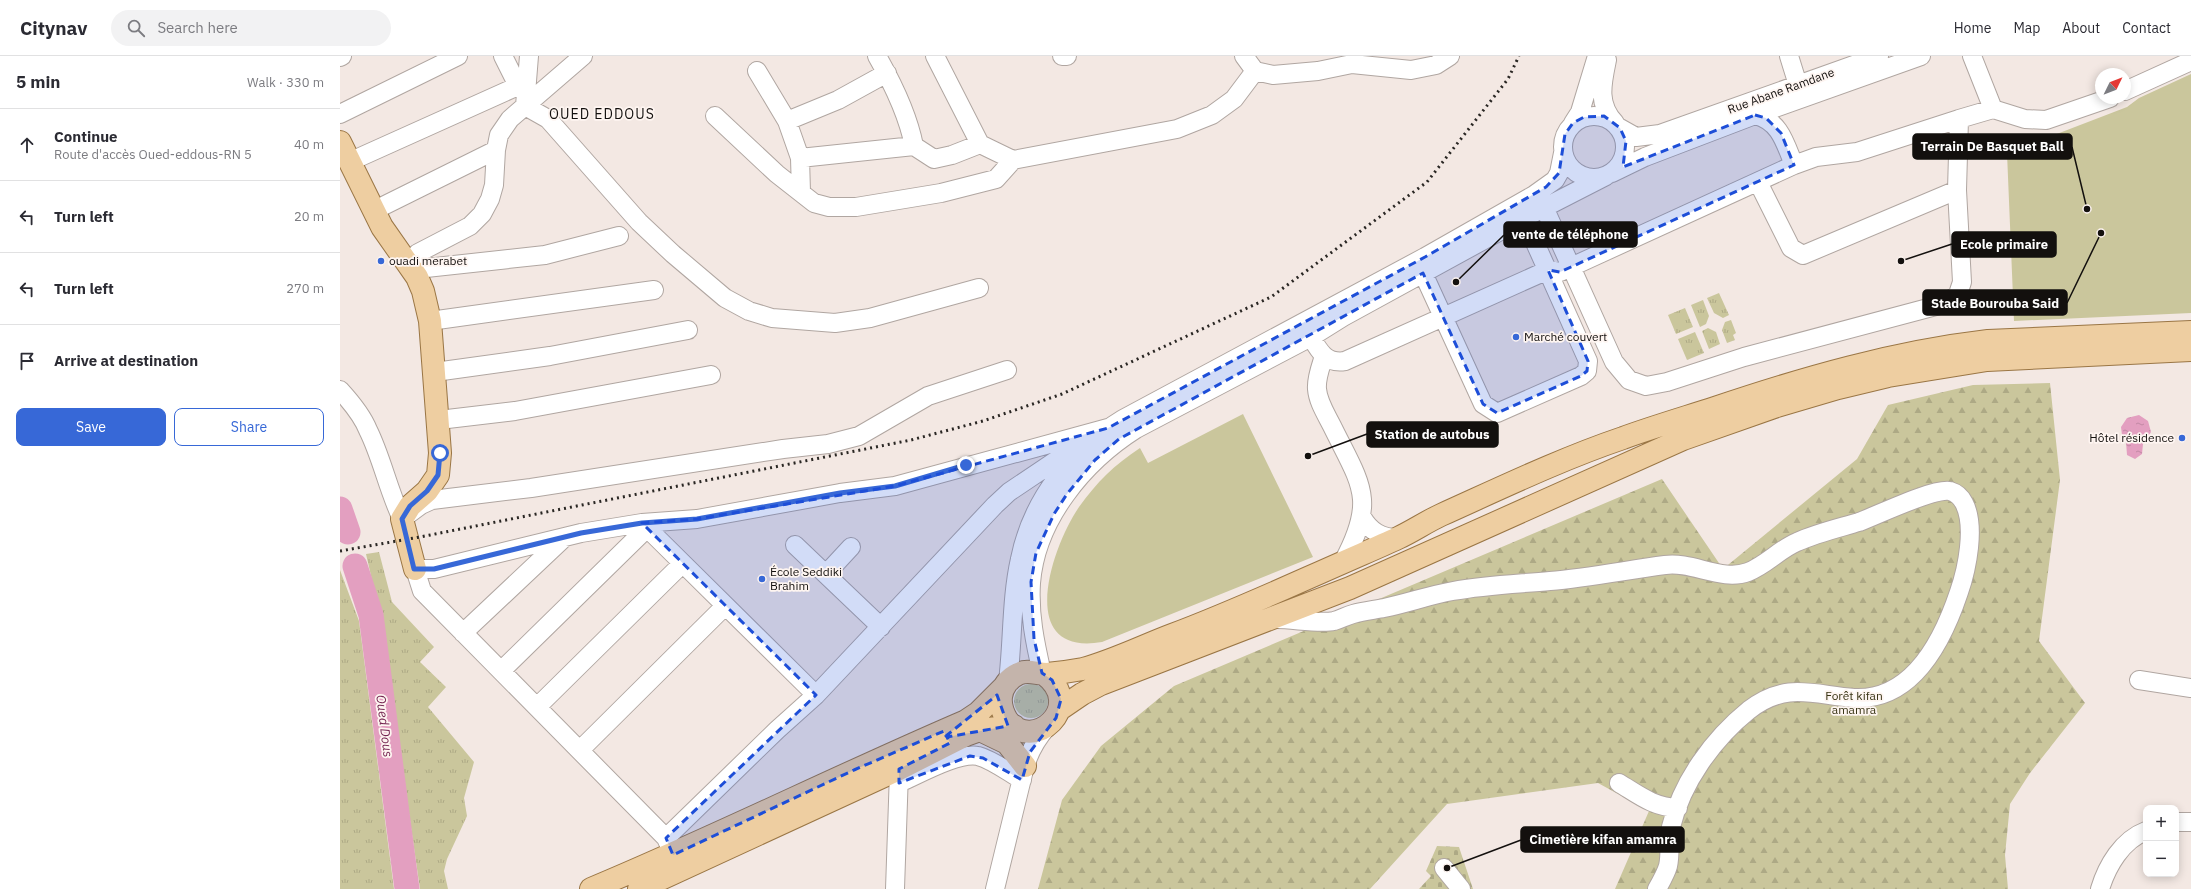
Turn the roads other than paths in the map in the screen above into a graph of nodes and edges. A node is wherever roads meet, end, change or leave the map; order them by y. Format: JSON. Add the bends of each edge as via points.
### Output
{"nodes":[{"id":1,"x":458,"y":56,"type":"edge"},
{"id":2,"x":503,"y":56,"type":"edge"},
{"id":3,"x":529,"y":56,"type":"edge"},
{"id":4,"x":583,"y":56,"type":"edge"},
{"id":5,"x":877,"y":56,"type":"edge"},
{"id":6,"x":935,"y":56,"type":"edge"},
{"id":7,"x":1062,"y":56,"type":"edge"},
{"id":8,"x":1067,"y":56,"type":"edge"},
{"id":9,"x":1244,"y":56,"type":"edge"},
{"id":10,"x":1450,"y":56,"type":"edge"},
{"id":11,"x":1598,"y":56,"type":"edge"},
{"id":12,"x":1608,"y":56,"type":"edge"},
{"id":13,"x":1789,"y":56,"type":"edge"},
{"id":14,"x":1879,"y":56,"type":"edge"},
{"id":15,"x":1921,"y":56,"type":"edge"},
{"id":16,"x":1972,"y":56,"type":"edge"},
{"id":17,"x":1353,"y":60,"type":"edge"},
{"id":18,"x":2191,"y":61,"type":"edge"},
{"id":19,"x":1255,"y":70,"type":"junction"},
{"id":20,"x":757,"y":71,"type":"dead end"},
{"id":21,"x":887,"y":73,"type":"junction"},
{"id":22,"x":523,"y":83,"type":"junction"},
{"id":23,"x":1798,"y":84,"type":"junction"},
{"id":24,"x":2131,"y":88,"type":"edge"},
{"id":25,"x":2095,"y":103,"type":"edge"},
{"id":26,"x":1788,"y":104,"type":"junction"},
{"id":27,"x":524,"y":106,"type":"junction"},
{"id":28,"x":1993,"y":109,"type":"junction"},
{"id":29,"x":340,"y":114,"type":"edge"},
{"id":30,"x":715,"y":116,"type":"dead end"},
{"id":31,"x":1755,"y":116,"type":"junction"},
{"id":32,"x":1959,"y":119,"type":"junction"},
{"id":33,"x":787,"y":121,"type":"junction"},
{"id":34,"x":1573,"y":123,"type":"junction"},
{"id":35,"x":1618,"y":126,"type":"junction"},
{"id":36,"x":1781,"y":133,"type":"junction"},
{"id":37,"x":340,"y":142,"type":"edge"},
{"id":38,"x":980,"y":144,"type":"junction"},
{"id":39,"x":914,"y":146,"type":"junction"},
{"id":40,"x":496,"y":150,"type":"junction"},
{"id":41,"x":1563,"y":153,"type":"junction"},
{"id":42,"x":800,"y":158,"type":"junction"},
{"id":43,"x":1013,"y":160,"type":"junction"},
{"id":44,"x":349,"y":162,"type":"junction"},
{"id":45,"x":1794,"y":165,"type":"junction"},
{"id":46,"x":1609,"y":174,"type":"junction"},
{"id":47,"x":1758,"y":182,"type":"junction"},
{"id":48,"x":1957,"y":190,"type":"junction"},
{"id":49,"x":801,"y":192,"type":"junction"},
{"id":50,"x":1544,"y":207,"type":"junction"},
{"id":51,"x":373,"y":211,"type":"junction"},
{"id":52,"x":1524,"y":218,"type":"junction"},
{"id":53,"x":619,"y":236,"type":"dead end"},
{"id":54,"x":407,"y":263,"type":"junction"},
{"id":55,"x":1570,"y":267,"type":"junction"},
{"id":56,"x":1548,"y":270,"type":"junction"},
{"id":57,"x":1423,"y":273,"type":"junction"},
{"id":58,"x":979,"y":288,"type":"dead end"},
{"id":59,"x":654,"y":290,"type":"dead end"},
{"id":60,"x":1443,"y":316,"type":"junction"},
{"id":61,"x":430,"y":321,"type":"junction"},
{"id":62,"x":688,"y":330,"type":"dead end"},
{"id":63,"x":2191,"y":332,"type":"edge"},
{"id":64,"x":1311,"y":337,"type":"junction"},
{"id":65,"x":2191,"y":350,"type":"edge"},
{"id":66,"x":1324,"y":356,"type":"junction"},
{"id":67,"x":1008,"y":370,"type":"dead end"},
{"id":68,"x":435,"y":372,"type":"junction"},
{"id":69,"x":711,"y":374,"type":"dead end"},
{"id":70,"x":340,"y":390,"type":"edge"},
{"id":71,"x":439,"y":420,"type":"junction"},
{"id":72,"x":1108,"y":428,"type":"junction"},
{"id":73,"x":1061,"y":472,"type":"junction"},
{"id":74,"x":1025,"y":481,"type":"junction"},
{"id":75,"x":1362,"y":516,"type":"junction"},
{"id":76,"x":402,"y":519,"type":"junction"},
{"id":77,"x":645,"y":526,"type":"junction"},
{"id":78,"x":565,"y":537,"type":"junction"},
{"id":79,"x":1398,"y":538,"type":"junction"},
{"id":80,"x":795,"y":545,"type":"dead end"},
{"id":81,"x":851,"y":547,"type":"dead end"},
{"id":82,"x":1343,"y":562,"type":"junction"},
{"id":83,"x":682,"y":564,"type":"junction"},
{"id":84,"x":414,"y":569,"type":"junction"},
{"id":85,"x":826,"y":574,"type":"junction"},
{"id":86,"x":726,"y":606,"type":"junction"},
{"id":87,"x":1268,"y":620,"type":"junction"},
{"id":88,"x":881,"y":627,"type":"junction"},
{"id":89,"x":463,"y":633,"type":"junction"},
{"id":90,"x":501,"y":671,"type":"junction"},
{"id":91,"x":1043,"y":674,"type":"junction"},
{"id":92,"x":2139,"y":680,"type":"dead end"},
{"id":93,"x":1006,"y":684,"type":"junction"},
{"id":94,"x":2191,"y":688,"type":"edge"},
{"id":95,"x":816,"y":695,"type":"junction"},
{"id":96,"x":537,"y":707,"type":"junction"},
{"id":97,"x":1054,"y":718,"type":"junction"},
{"id":98,"x":1016,"y":727,"type":"junction"},
{"id":99,"x":980,"y":730,"type":"junction"},
{"id":100,"x":580,"y":750,"type":"junction"},
{"id":101,"x":1023,"y":773,"type":"junction"},
{"id":102,"x":899,"y":776,"type":"junction"},
{"id":103,"x":1619,"y":783,"type":"dead end"},
{"id":104,"x":1678,"y":808,"type":"junction"},
{"id":105,"x":2179,"y":822,"type":"edge"},
{"id":106,"x":2191,"y":822,"type":"edge"},
{"id":107,"x":2143,"y":833,"type":"edge"},
{"id":108,"x":673,"y":854,"type":"junction"},
{"id":109,"x":1444,"y":868,"type":"dead end"},
{"id":110,"x":591,"y":889,"type":"edge"},
{"id":111,"x":639,"y":889,"type":"edge"},
{"id":112,"x":895,"y":889,"type":"edge"},
{"id":113,"x":995,"y":889,"type":"edge"},
{"id":114,"x":1460,"y":889,"type":"edge"},
{"id":115,"x":1657,"y":889,"type":"edge"},
{"id":116,"x":2100,"y":889,"type":"edge"}],
"edges":[{"from":1,"to":29,"type":"street"},
{"from":2,"to":22,"type":"street"},
{"from":3,"to":22,"type":"street"},
{"from":4,"to":27,"type":"street"},
{"from":5,"to":21,"type":"street"},
{"from":6,"to":38,"type":"street"},
{"from":7,"to":8,"type":"street"},
{"from":9,"to":19,"type":"street"},
{"from":10,"to":17,"type":"street","via":[[1436,64],[1412,70]]},
{"from":11,"to":34,"type":"street","via":[[1580,112]]},
{"from":12,"to":35,"type":"street","via":[[1601,87],[1602,96],[1606,111]]},
{"from":13,"to":23,"type":"street"},
{"from":14,"to":23,"type":"street","name":"Rue Abane Ramdane"},
{"from":15,"to":26,"type":"street"},
{"from":16,"to":28,"type":"street"},
{"from":17,"to":19,"type":"street","via":[[1318,71],[1273,74]]},
{"from":18,"to":24,"type":"street"},
{"from":19,"to":43,"type":"street","via":[[1234,99],[1212,115],[1177,129]]},
{"from":20,"to":33,"type":"street"},
{"from":21,"to":33,"type":"street","via":[[838,100]]},
{"from":21,"to":39,"type":"street","via":[[911,131]]},
{"from":22,"to":27,"type":"street"},
{"from":22,"to":44,"type":"street"},
{"from":23,"to":35,"type":"street","name":"Rue Abane Ramdane","via":[[1683,127],[1643,137],[1631,135]]},
{"from":25,"to":28,"type":"street","via":[[2046,120],[2025,119]]},
{"from":26,"to":31,"type":"street"},
{"from":26,"to":36,"type":"street","via":[[1782,116]]},
{"from":27,"to":40,"type":"street","via":[[510,119],[499,135]]},
{"from":27,"to":58,"type":"street","via":[[548,119],[639,222],[668,250],[726,298],[749,311],[772,318],[835,323],[870,318]]},
{"from":28,"to":32,"type":"street"},
{"from":30,"to":49,"type":"street","via":[[777,174]]},
{"from":31,"to":36,"type":"street","via":[[1771,121]]},
{"from":31,"to":46,"type":"street","via":[[1646,157]]},
{"from":32,"to":45,"type":"street","via":[[1857,152],[1816,157]]},
{"from":32,"to":48,"type":"street"},
{"from":33,"to":42,"type":"street"},
{"from":34,"to":35,"type":"street","via":[[1584,116],[1597,115]]},
{"from":34,"to":41,"type":"street","via":[[1563,140]]},
{"from":35,"to":46,"type":"street","via":[[1624,134],[1626,148],[1622,162]]},
{"from":36,"to":45,"type":"street"},
{"from":37,"to":44,"type":"main road"},
{"from":38,"to":39,"type":"street","via":[[934,160]]},
{"from":38,"to":43,"type":"street"},
{"from":39,"to":42,"type":"street"},
{"from":40,"to":51,"type":"street"},
{"from":40,"to":54,"type":"street","via":[[494,185],[482,214],[470,226],[418,253]]},
{"from":41,"to":46,"type":"street","via":[[1569,165],[1579,174],[1593,178]]},
{"from":41,"to":72,"type":"street","via":[[1559,173],[1534,195],[1425,257]]},
{"from":42,"to":49,"type":"street"},
{"from":43,"to":49,"type":"street","via":[[996,179],[942,193],[856,206],[814,203]]},
{"from":44,"to":51,"type":"main road"},
{"from":45,"to":47,"type":"street"},
{"from":46,"to":50,"type":"street"},
{"from":47,"to":48,"type":"street","via":[[1791,248],[1803,255]]},
{"from":47,"to":55,"type":"street"},
{"from":48,"to":55,"type":"street","via":[[1962,282],[1958,294],[1948,303],[1744,356],[1667,382],[1646,386],[1629,380],[1614,362]]},
{"from":50,"to":52,"type":"street"},
{"from":50,"to":55,"type":"street"},
{"from":51,"to":54,"type":"main road"},
{"from":52,"to":56,"type":"street"},
{"from":52,"to":57,"type":"street"},
{"from":53,"to":54,"type":"street","via":[[545,255],[426,268]]},
{"from":54,"to":61,"type":"main road","via":[[423,291]]},
{"from":55,"to":56,"type":"street","via":[[1560,272]]},
{"from":56,"to":60,"type":"street"},
{"from":56,"to":60,"type":"street","via":[[1588,361],[1587,371],[1504,410],[1497,413],[1483,404]]},
{"from":57,"to":60,"type":"street"},
{"from":57,"to":64,"type":"street"},
{"from":59,"to":61,"type":"street"},
{"from":60,"to":66,"type":"street","via":[[1344,361],[1331,360]]},
{"from":61,"to":68,"type":"main road"},
{"from":62,"to":68,"type":"street","via":[[550,356]]},
{"from":63,"to":79,"type":"main road","via":[[1988,341],[1886,358],[1839,369],[1622,438],[1436,517]]},
{"from":64,"to":66,"type":"street"},
{"from":64,"to":91,"type":"street","via":[[1136,429],[1095,460],[1081,475],[1054,514],[1036,553],[1031,582],[1031,621]]},
{"from":65,"to":87,"type":"main road","via":[[1987,360],[1888,376],[1777,406],[1683,439],[1357,584]]},
{"from":66,"to":75,"type":"street","via":[[1317,380],[1318,398],[1359,481],[1363,499]]},
{"from":67,"to":76,"type":"street","via":[[928,396],[859,436],[828,444],[432,500]]},
{"from":68,"to":71,"type":"main road"},
{"from":69,"to":71,"type":"street","via":[[515,411]]},
{"from":70,"to":76,"type":"street","via":[[369,430],[390,493]]},
{"from":71,"to":76,"type":"main road","via":[[438,475],[427,491],[410,506]]},
{"from":72,"to":73,"type":"street"},
{"from":72,"to":74,"type":"street","via":[[1083,441]]},
{"from":72,"to":77,"type":"street","via":[[895,486]]},
{"from":73,"to":74,"type":"street","via":[[1046,473]]},
{"from":73,"to":93,"type":"street","via":[[1045,493],[1034,514],[1020,560]]},
{"from":74,"to":88,"type":"street","via":[[995,505]]},
{"from":75,"to":79,"type":"street","via":[[1370,529],[1391,538]]},
{"from":75,"to":82,"type":"street"},
{"from":76,"to":84,"type":"main road"},
{"from":77,"to":78,"type":"street"},
{"from":77,"to":83,"type":"street"},
{"from":77,"to":90,"type":"street"},
{"from":78,"to":84,"type":"street","via":[[434,569]]},
{"from":78,"to":89,"type":"street"},
{"from":79,"to":82,"type":"main road"},
{"from":80,"to":85,"type":"street"},
{"from":81,"to":85,"type":"street"},
{"from":82,"to":91,"type":"main road","via":[[1226,615],[1082,669]]},
{"from":83,"to":86,"type":"street"},
{"from":83,"to":96,"type":"street"},
{"from":84,"to":89,"type":"street","via":[[422,591]]},
{"from":85,"to":88,"type":"street"},
{"from":86,"to":95,"type":"street"},
{"from":86,"to":100,"type":"street"},
{"from":87,"to":97,"type":"main road","via":[[1101,684],[1082,694]]},
{"from":87,"to":104,"type":"street","via":[[1297,618],[1334,621],[1454,590],[1553,581],[1674,564],[1728,574],[1743,574],[1756,569],[1795,542],[1862,521],[1926,496],[1951,491],[1961,496],[1967,508],[1969,524],[1968,553],[1963,580],[1954,608],[1923,665],[1903,684],[1886,694],[1871,698],[1795,691],[1772,698],[1751,709],[1712,747],[1692,773]]},
{"from":88,"to":95,"type":"street"},
{"from":89,"to":90,"type":"street"},
{"from":90,"to":96,"type":"street"},
{"from":91,"to":93,"type":"main road","via":[[1025,671]]},
{"from":91,"to":97,"type":"main road","via":[[1052,680],[1061,699]]},
{"from":92,"to":94,"type":"street"},
{"from":93,"to":98,"type":"main road","via":[[1000,698],[1001,707],[1004,716]]},
{"from":93,"to":108,"type":"main road","via":[[978,713],[966,721]]},
{"from":95,"to":108,"type":"street","via":[[777,730]]},
{"from":96,"to":100,"type":"street"},
{"from":97,"to":98,"type":"main road","via":[[1039,730],[1029,732]]},
{"from":97,"to":101,"type":"street","via":[[1033,747]]},
{"from":98,"to":99,"type":"main road"},
{"from":98,"to":101,"type":"street","via":[[1026,750]]},
{"from":99,"to":101,"type":"main road","via":[[1007,743]]},
{"from":99,"to":102,"type":"main road"},
{"from":100,"to":108,"type":"street"},
{"from":101,"to":102,"type":"street","via":[[983,758],[970,756]]},
{"from":101,"to":113,"type":"street"},
{"from":102,"to":108,"type":"main road"},
{"from":102,"to":112,"type":"street"},
{"from":103,"to":104,"type":"street","via":[[1656,804]]},
{"from":104,"to":115,"type":"street","via":[[1671,828],[1668,867]]},
{"from":105,"to":106,"type":"street"},
{"from":107,"to":116,"type":"street","via":[[2126,845],[2114,858],[2105,873]]},
{"from":108,"to":110,"type":"main road"},
{"from":108,"to":111,"type":"main road"},
{"from":109,"to":114,"type":"street"}]}
